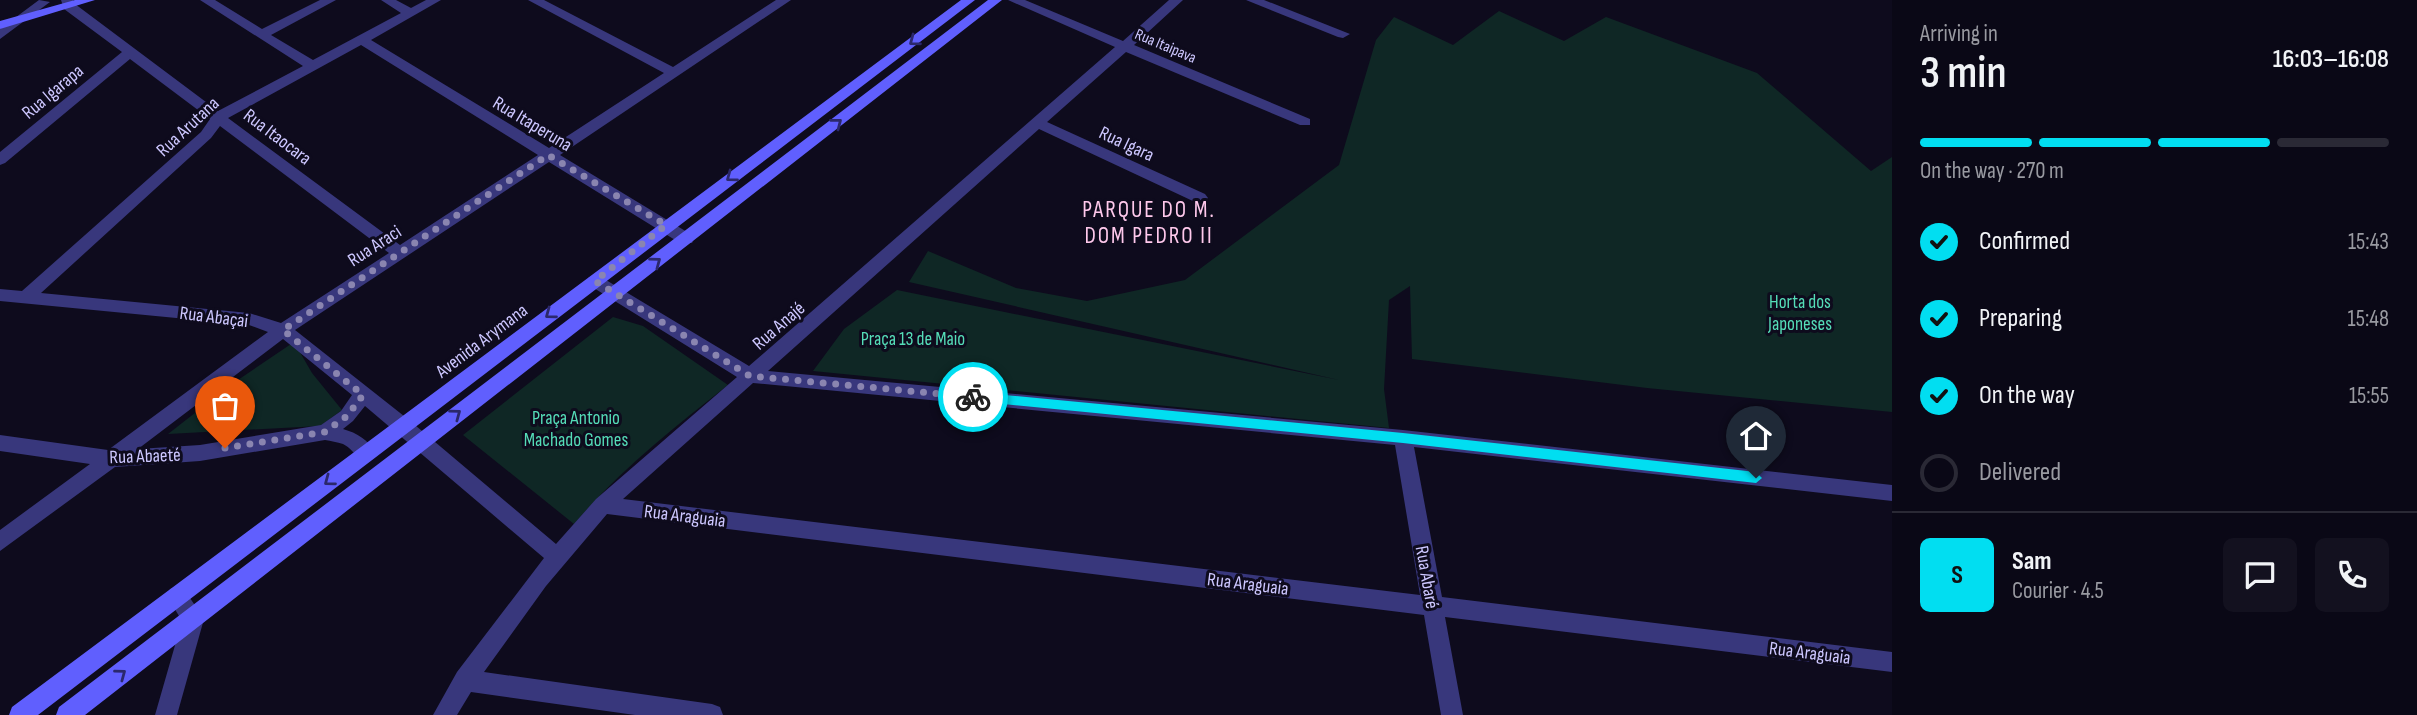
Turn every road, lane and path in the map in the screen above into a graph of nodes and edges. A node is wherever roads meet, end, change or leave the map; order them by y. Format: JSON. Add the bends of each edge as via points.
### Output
{"nodes":[{"id":1,"x":89,"y":0,"type":"edge"},
{"id":2,"x":206,"y":0,"type":"edge"},
{"id":3,"x":330,"y":0,"type":"edge"},
{"id":4,"x":387,"y":0,"type":"edge"},
{"id":5,"x":435,"y":0,"type":"edge"},
{"id":6,"x":534,"y":0,"type":"edge"},
{"id":7,"x":969,"y":0,"type":"edge"},
{"id":8,"x":996,"y":0,"type":"edge"},
{"id":9,"x":1014,"y":0,"type":"edge"},
{"id":10,"x":1177,"y":0,"type":"edge"},
{"id":11,"x":1252,"y":0,"type":"edge"},
{"id":12,"x":47,"y":1,"type":"edge"},
{"id":13,"x":780,"y":1,"type":"edge"},
{"id":14,"x":68,"y":3,"type":"edge"},
{"id":15,"x":0,"y":13,"type":"edge"},
{"id":16,"x":410,"y":13,"type":"junction"},
{"id":17,"x":19,"y":20,"type":"junction"},
{"id":18,"x":0,"y":25,"type":"edge"},
{"id":19,"x":1343,"y":34,"type":"dead end"},
{"id":20,"x":0,"y":35,"type":"edge"},
{"id":21,"x":261,"y":35,"type":"junction"},
{"id":22,"x":360,"y":39,"type":"junction"},
{"id":23,"x":1125,"y":47,"type":"junction"},
{"id":24,"x":130,"y":52,"type":"junction"},
{"id":25,"x":311,"y":65,"type":"junction"},
{"id":26,"x":674,"y":73,"type":"junction"},
{"id":27,"x":220,"y":116,"type":"junction"},
{"id":28,"x":1305,"y":122,"type":"dead end"},
{"id":29,"x":1037,"y":123,"type":"junction"},
{"id":30,"x":548,"y":155,"type":"junction"},
{"id":31,"x":0,"y":160,"type":"edge"},
{"id":32,"x":1200,"y":198,"type":"dead end"},
{"id":33,"x":666,"y":225,"type":"junction"},
{"id":34,"x":686,"y":239,"type":"junction"},
{"id":35,"x":400,"y":253,"type":"junction"},
{"id":36,"x":595,"y":281,"type":"junction"},
{"id":37,"x":615,"y":293,"type":"junction"},
{"id":38,"x":0,"y":295,"type":"edge"},
{"id":39,"x":27,"y":296,"type":"junction"},
{"id":40,"x":283,"y":330,"type":"junction"},
{"id":41,"x":750,"y":376,"type":"junction"},
{"id":42,"x":363,"y":395,"type":"junction"},
{"id":43,"x":402,"y":425,"type":"junction"},
{"id":44,"x":325,"y":432,"type":"junction"},
{"id":45,"x":1403,"y":438,"type":"junction"},
{"id":46,"x":420,"y":442,"type":"junction"},
{"id":47,"x":0,"y":443,"type":"edge"},
{"id":48,"x":366,"y":453,"type":"junction"},
{"id":49,"x":113,"y":459,"type":"junction"},
{"id":50,"x":1892,"y":493,"type":"edge"},
{"id":51,"x":603,"y":505,"type":"junction"},
{"id":52,"x":0,"y":542,"type":"edge"},
{"id":53,"x":556,"y":556,"type":"junction"},
{"id":54,"x":177,"y":596,"type":"junction"},
{"id":55,"x":1433,"y":606,"type":"junction"},
{"id":56,"x":193,"y":619,"type":"junction"},
{"id":57,"x":1892,"y":662,"type":"edge"},
{"id":58,"x":465,"y":680,"type":"junction"},
{"id":59,"x":20,"y":715,"type":"edge"},
{"id":60,"x":67,"y":715,"type":"edge"},
{"id":61,"x":166,"y":715,"type":"edge"},
{"id":62,"x":444,"y":715,"type":"edge"},
{"id":63,"x":712,"y":715,"type":"edge"},
{"id":64,"x":1452,"y":715,"type":"edge"}],
"edges":[{"from":1,"to":14,"type":"main road"},
{"from":2,"to":21,"type":"street"},
{"from":3,"to":21,"type":"street"},
{"from":4,"to":16,"type":"street"},
{"from":5,"to":16,"type":"street","name":"Rua Arutana"},
{"from":6,"to":26,"type":"street"},
{"from":7,"to":33,"type":"main road","name":"Avenida Arymana","one_way":true},
{"from":34,"to":8,"type":"main road","one_way":true},
{"from":9,"to":23,"type":"street","name":"Rua Itaipava"},
{"from":10,"to":23,"type":"street","name":"Rua Anajé"},
{"from":11,"to":19,"type":"street"},
{"from":12,"to":15,"type":"main road"},
{"from":12,"to":17,"type":"street"},
{"from":13,"to":26,"type":"street","name":"Rua Araci"},
{"from":14,"to":17,"type":"main road"},
{"from":14,"to":24,"type":"street","name":"Rua Itaocara"},
{"from":16,"to":22,"type":"street","name":"Rua Arutana"},
{"from":17,"to":18,"type":"main road"},
{"from":17,"to":20,"type":"street"},
{"from":21,"to":25,"type":"street"},
{"from":22,"to":25,"type":"street","name":"Rua Arutana"},
{"from":22,"to":30,"type":"street","name":"Rua Itaperuna"},
{"from":23,"to":28,"type":"street","name":"Rua Itaipava"},
{"from":23,"to":29,"type":"street","name":"Rua Anajé"},
{"from":24,"to":27,"type":"street","name":"Rua Itaocara"},
{"from":24,"to":31,"type":"street","name":"Rua Igarapa"},
{"from":25,"to":27,"type":"street","name":"Rua Arutana"},
{"from":26,"to":30,"type":"street","name":"Rua Araci"},
{"from":27,"to":35,"type":"street","name":"Rua Itaocara"},
{"from":27,"to":39,"type":"street","name":"Rua Arutana","via":[[206,135]]},
{"from":29,"to":32,"type":"street","name":"Rua Igara"},
{"from":29,"to":41,"type":"street","name":"Rua Anajé"},
{"from":30,"to":33,"type":"street","name":"Rua Itaperuna"},
{"from":30,"to":35,"type":"street","name":"Rua Araci"},
{"from":33,"to":34,"type":"street","name":"Rua Itaperuna"},
{"from":33,"to":36,"type":"main road","name":"Avenida Arymana"},
{"from":37,"to":34,"type":"main road","one_way":true},
{"from":35,"to":40,"type":"street","name":"Rua Araci"},
{"from":36,"to":37,"type":"street"},
{"from":36,"to":43,"type":"main road","name":"Avenida Arymana","one_way":true},
{"from":37,"to":41,"type":"street"},
{"from":46,"to":37,"type":"main road","one_way":true},
{"from":38,"to":39,"type":"street","name":"Rua Abaçai"},
{"from":39,"to":40,"type":"street","name":"Rua Abaçai","via":[[249,319]]},
{"from":40,"to":42,"type":"street","name":"Rua Abaçai"},
{"from":40,"to":49,"type":"street","name":"Rua Araci"},
{"from":41,"to":45,"type":"street"},
{"from":41,"to":51,"type":"street","name":"Rua Anajé"},
{"from":42,"to":43,"type":"street","name":"Rua Abaçai"},
{"from":42,"to":44,"type":"street","via":[[347,416]]},
{"from":43,"to":46,"type":"street","name":"Rua Abaçai"},
{"from":43,"to":48,"type":"main road","name":"Avenida Arymana"},
{"from":44,"to":48,"type":"street","via":[[351,439]]},
{"from":44,"to":49,"type":"street","name":"Rua Abaeté","via":[[200,453]]},
{"from":45,"to":50,"type":"street"},
{"from":45,"to":55,"type":"street","name":"Rua Abaré"},
{"from":46,"to":53,"type":"street","name":"Rua Abaçai"},
{"from":46,"to":56,"type":"main road"},
{"from":47,"to":49,"type":"street","name":"Rua Abaeté"},
{"from":48,"to":54,"type":"main road","name":"Avenida Arymana","one_way":true},
{"from":49,"to":52,"type":"street","name":"Rua Araci"},
{"from":51,"to":53,"type":"street","name":"Rua Anajé"},
{"from":51,"to":55,"type":"street","name":"Rua Araguaia"},
{"from":53,"to":58,"type":"street","name":"Rua Anajé"},
{"from":54,"to":56,"type":"street"},
{"from":54,"to":59,"type":"main road","name":"Avenida Arymana"},
{"from":55,"to":57,"type":"street","name":"Rua Araguaia"},
{"from":55,"to":64,"type":"street","name":"Rua Abaré"},
{"from":60,"to":56,"type":"main road","one_way":true},
{"from":56,"to":61,"type":"street"},
{"from":58,"to":62,"type":"street","name":"Rua Anajé"},
{"from":58,"to":63,"type":"street"}]}
